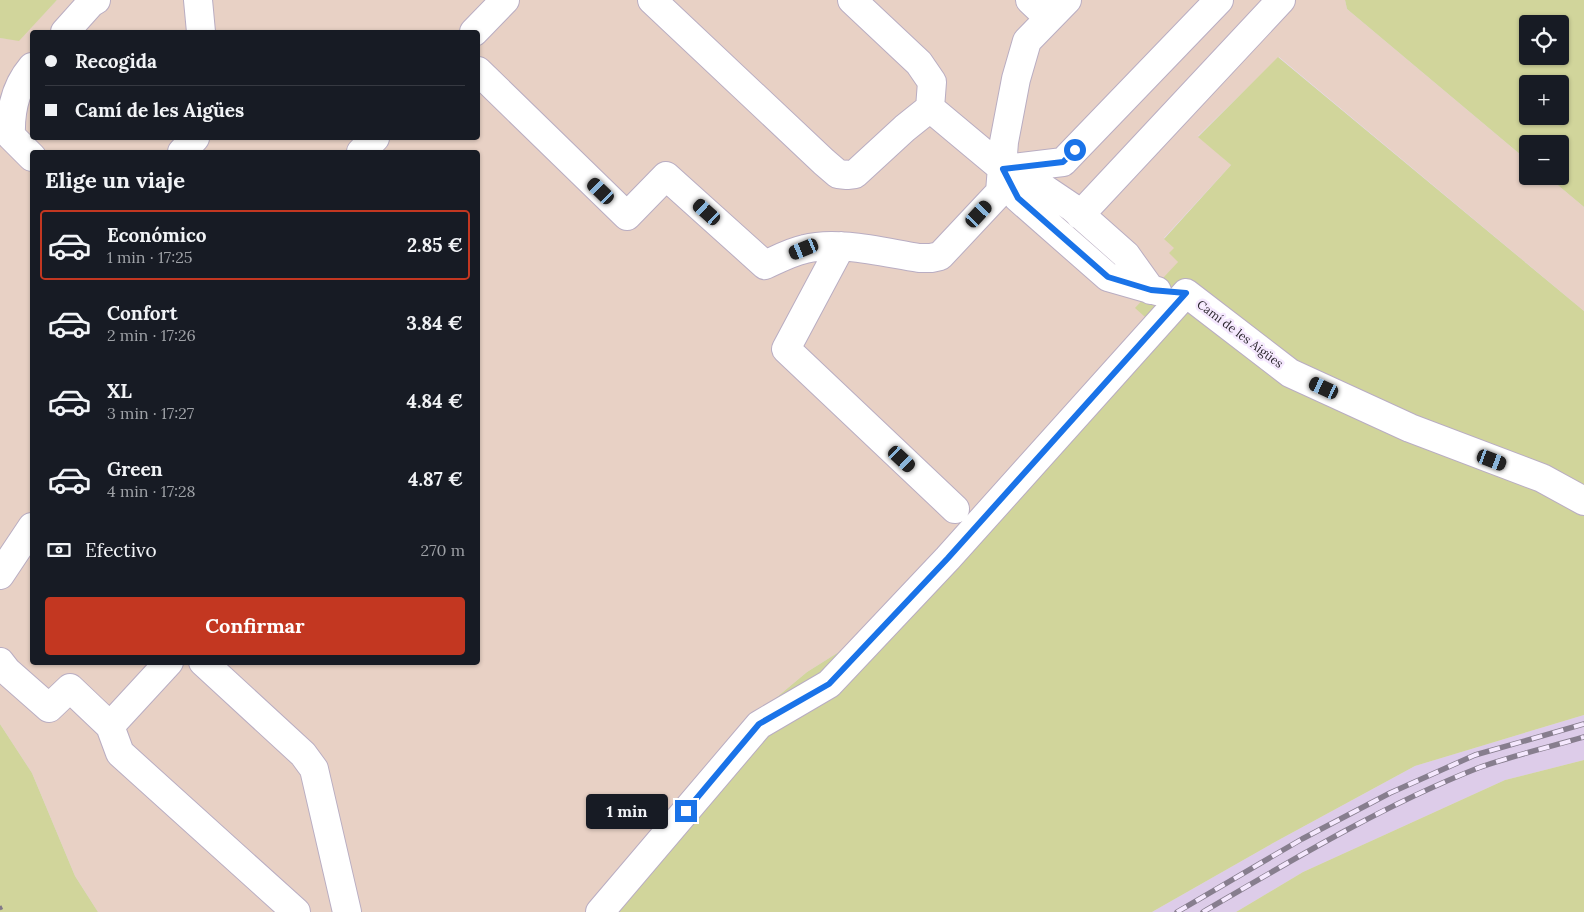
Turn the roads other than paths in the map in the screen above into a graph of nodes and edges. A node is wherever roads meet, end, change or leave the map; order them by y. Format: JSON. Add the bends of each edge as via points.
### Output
{"nodes":[{"id":1,"x":96,"y":0,"type":"edge"},
{"id":2,"x":198,"y":0,"type":"edge"},
{"id":3,"x":505,"y":0,"type":"edge"},
{"id":4,"x":652,"y":0,"type":"edge"},
{"id":5,"x":852,"y":0,"type":"edge"},
{"id":6,"x":1219,"y":0,"type":"edge"},
{"id":7,"x":1281,"y":0,"type":"edge"},
{"id":8,"x":1049,"y":6,"type":"edge"},
{"id":9,"x":67,"y":30,"type":"edge"},
{"id":10,"x":201,"y":30,"type":"edge"},
{"id":11,"x":476,"y":30,"type":"edge"},
{"id":12,"x":30,"y":70,"type":"edge"},
{"id":13,"x":480,"y":73,"type":"edge"},
{"id":14,"x":930,"y":108,"type":"junction"},
{"id":15,"x":193,"y":140,"type":"edge"},
{"id":16,"x":373,"y":140,"type":"edge"},
{"id":17,"x":184,"y":150,"type":"edge"},
{"id":18,"x":363,"y":150,"type":"edge"},
{"id":19,"x":30,"y":155,"type":"edge"},
{"id":20,"x":1003,"y":169,"type":"junction"},
{"id":21,"x":1080,"y":214,"type":"junction"},
{"id":22,"x":841,"y":246,"type":"junction"},
{"id":23,"x":1151,"y":290,"type":"junction"},
{"id":24,"x":1186,"y":293,"type":"junction"},
{"id":25,"x":1584,"y":500,"type":"edge"},
{"id":26,"x":955,"y":509,"type":"dead end"},
{"id":27,"x":30,"y":530,"type":"edge"},
{"id":28,"x":0,"y":575,"type":"edge"},
{"id":29,"x":0,"y":662,"type":"edge"},
{"id":30,"x":166,"y":665,"type":"edge"},
{"id":31,"x":206,"y":665,"type":"edge"},
{"id":32,"x":110,"y":726,"type":"junction"},
{"id":33,"x":296,"y":912,"type":"edge"},
{"id":34,"x":347,"y":912,"type":"edge"},
{"id":35,"x":600,"y":912,"type":"edge"}],
"edges":[{"from":1,"to":9,"type":"street"},
{"from":2,"to":10,"type":"street"},
{"from":3,"to":11,"type":"street"},
{"from":4,"to":14,"type":"street","via":[[838,174],[855,174]]},
{"from":5,"to":14,"type":"street","via":[[919,63],[932,82]]},
{"from":6,"to":20,"type":"street","via":[[1063,162]]},
{"from":7,"to":21,"type":"street"},
{"from":8,"to":20,"type":"street","via":[[1027,41],[1016,79],[1004,142]]},
{"from":12,"to":19,"type":"street","via":[[16,94],[11,117],[11,136]]},
{"from":13,"to":22,"type":"street","via":[[627,216],[666,176],[765,265],[804,249]]},
{"from":14,"to":20,"type":"street"},
{"from":15,"to":17,"type":"street"},
{"from":16,"to":18,"type":"street"},
{"from":20,"to":21,"type":"street","via":[[1027,177]]},
{"from":20,"to":22,"type":"street","via":[[1000,192],[940,256],[919,258]]},
{"from":20,"to":23,"type":"street","via":[[1018,198],[1108,277]]},
{"from":21,"to":23,"type":"street","via":[[1126,255]]},
{"from":22,"to":26,"type":"street","via":[[786,349]]},
{"from":23,"to":24,"type":"street"},
{"from":24,"to":25,"type":"street","name":"Camí de les Aigües","via":[[1290,373],[1410,428],[1542,478]]},
{"from":24,"to":35,"type":"street","name":"Camí de les Aigües","via":[[948,558],[829,684],[759,724]]},
{"from":27,"to":28,"type":"street"},
{"from":29,"to":32,"type":"street","via":[[49,708],[70,688]]},
{"from":30,"to":32,"type":"street"},
{"from":31,"to":34,"type":"street","via":[[304,754],[314,769]]},
{"from":32,"to":33,"type":"street","via":[[120,753]]}]}
